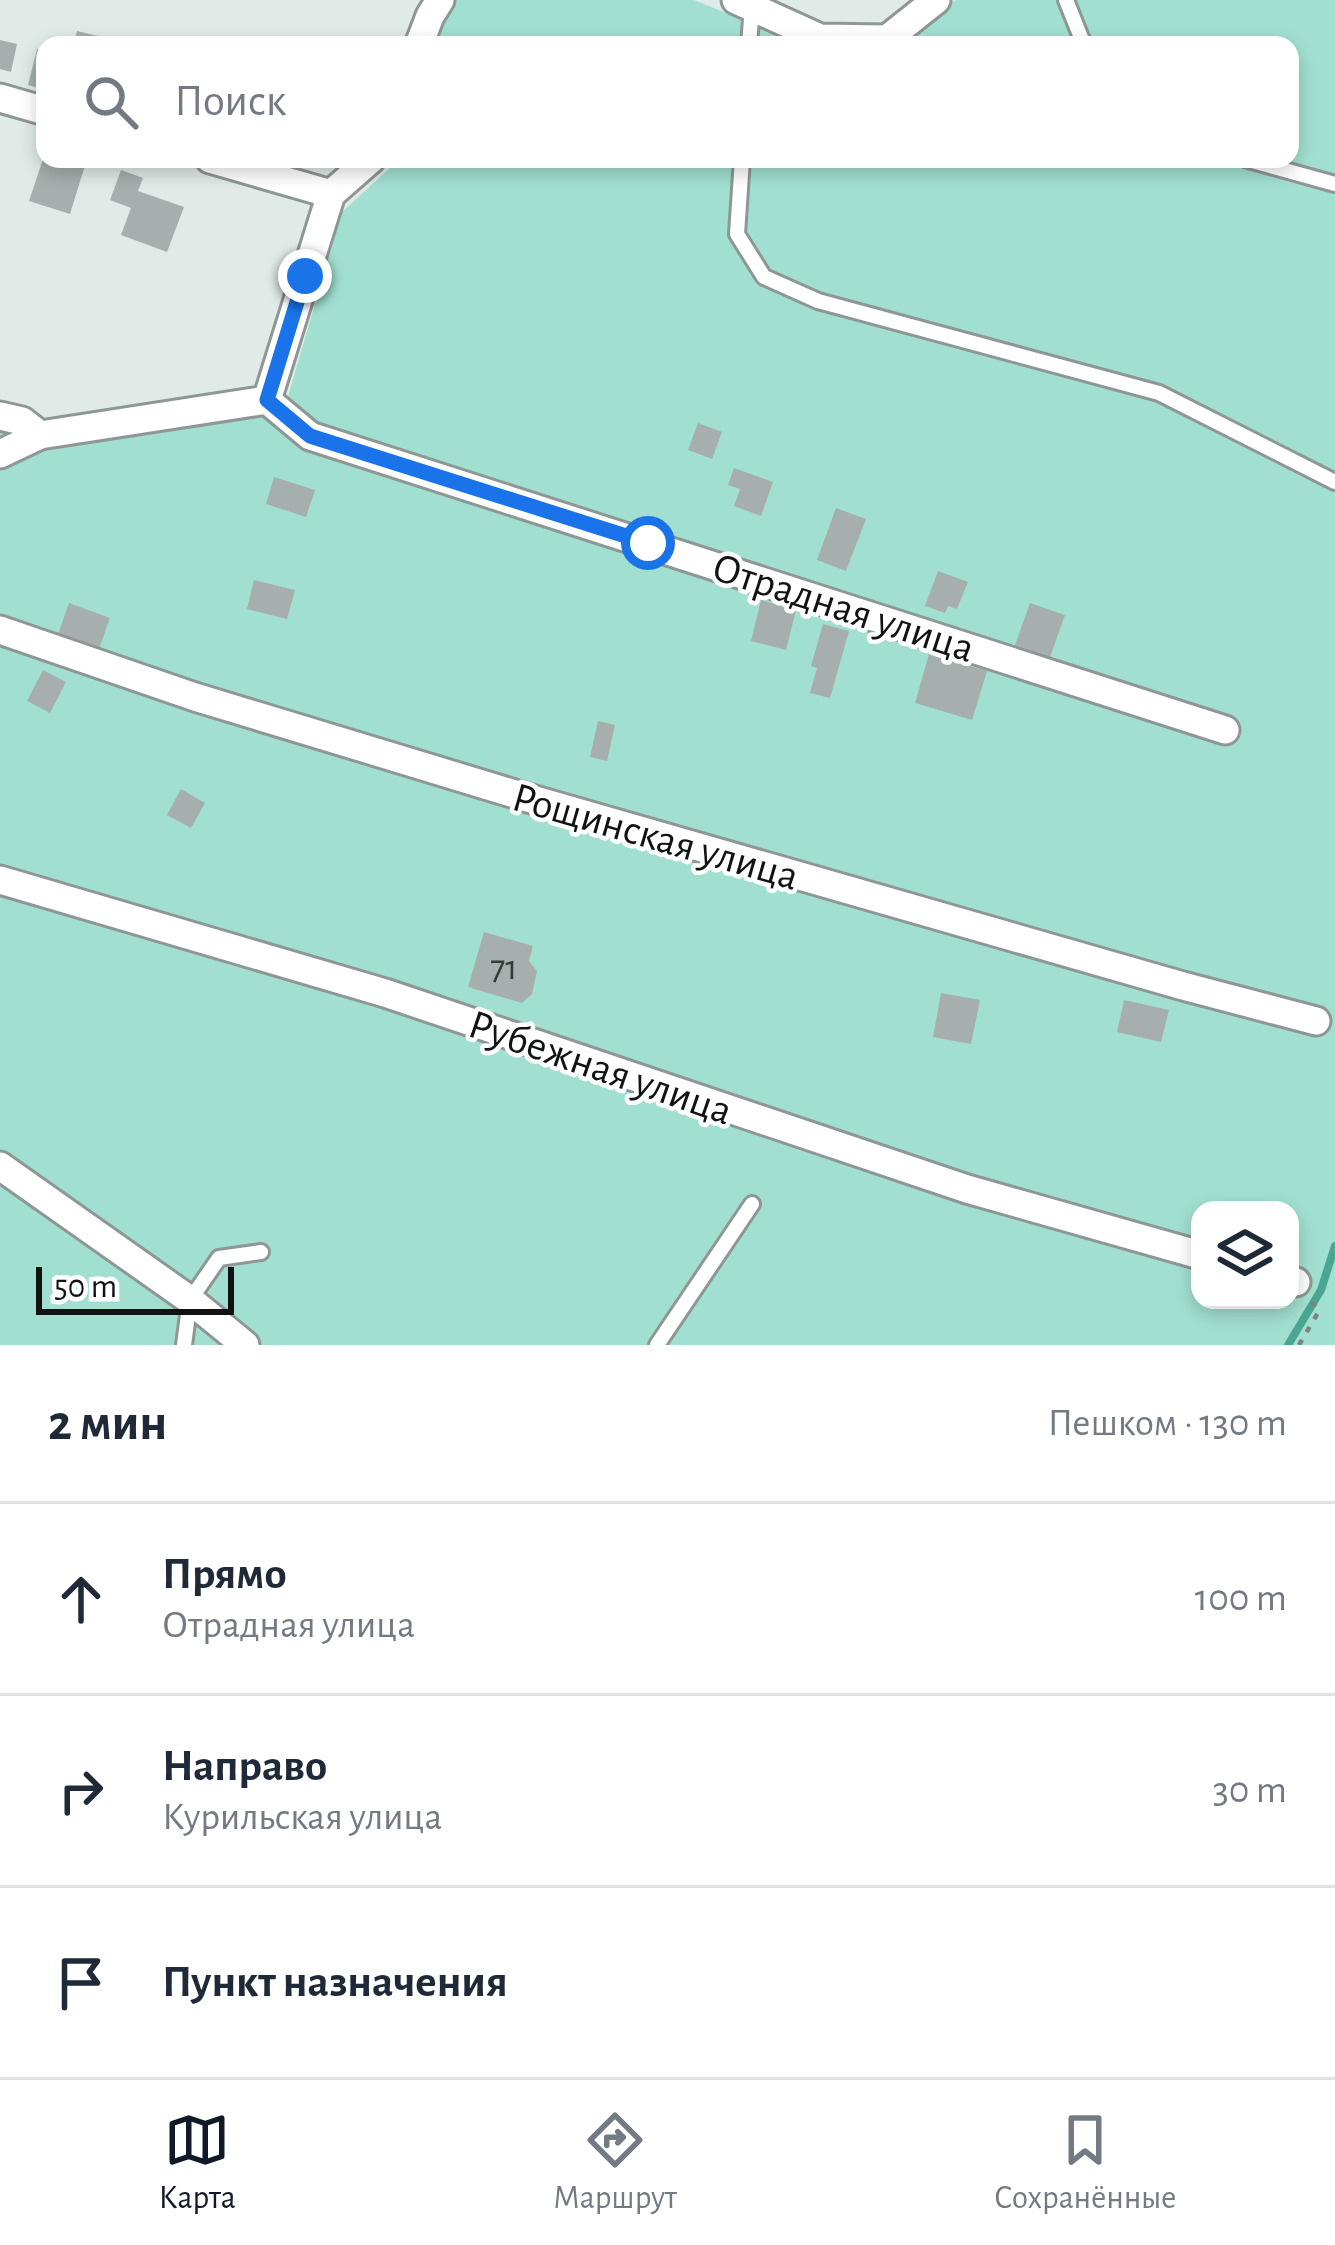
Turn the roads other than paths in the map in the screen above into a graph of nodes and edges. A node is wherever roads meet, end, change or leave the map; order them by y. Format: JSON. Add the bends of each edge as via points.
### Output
{"nodes":[{"id":1,"x":440,"y":0,"type":"edge"},
{"id":2,"x":936,"y":0,"type":"edge"},
{"id":3,"x":1066,"y":0,"type":"edge"},
{"id":4,"x":744,"y":3,"type":"edge"},
{"id":5,"x":422,"y":36,"type":"edge"},
{"id":6,"x":748,"y":36,"type":"edge"},
{"id":7,"x":816,"y":36,"type":"edge"},
{"id":8,"x":890,"y":36,"type":"edge"},
{"id":9,"x":1080,"y":36,"type":"edge"},
{"id":10,"x":0,"y":98,"type":"edge"},
{"id":11,"x":36,"y":108,"type":"edge"},
{"id":12,"x":241,"y":168,"type":"edge"},
{"id":13,"x":361,"y":168,"type":"edge"},
{"id":14,"x":741,"y":168,"type":"edge"},
{"id":15,"x":1277,"y":168,"type":"edge"},
{"id":16,"x":1335,"y":184,"type":"edge"},
{"id":17,"x":331,"y":194,"type":"junction"},
{"id":18,"x":267,"y":400,"type":"junction"},
{"id":19,"x":0,"y":416,"type":"edge"},
{"id":20,"x":40,"y":435,"type":"junction"},
{"id":21,"x":0,"y":454,"type":"edge"},
{"id":22,"x":1335,"y":482,"type":"edge"},
{"id":23,"x":0,"y":630,"type":"edge"},
{"id":24,"x":1226,"y":730,"type":"dead end"},
{"id":25,"x":0,"y":880,"type":"edge"},
{"id":26,"x":1316,"y":1021,"type":"dead end"},
{"id":27,"x":0,"y":1166,"type":"edge"},
{"id":28,"x":752,"y":1204,"type":"dead end"},
{"id":29,"x":261,"y":1252,"type":"dead end"},
{"id":30,"x":1191,"y":1252,"type":"edge"},
{"id":31,"x":190,"y":1300,"type":"junction"},
{"id":32,"x":184,"y":1345,"type":"edge"},
{"id":33,"x":245,"y":1345,"type":"edge"},
{"id":34,"x":657,"y":1345,"type":"edge"}],
"edges":[{"from":1,"to":5,"type":"street"},
{"from":2,"to":8,"type":"street"},
{"from":3,"to":9,"type":"lane"},
{"from":4,"to":6,"type":"lane"},
{"from":4,"to":7,"type":"street"},
{"from":10,"to":11,"type":"street"},
{"from":12,"to":17,"type":"street"},
{"from":13,"to":17,"type":"street"},
{"from":14,"to":22,"type":"lane","via":[[737,234],[764,277],[818,301],[1159,393]]},
{"from":15,"to":16,"type":"lane"},
{"from":17,"to":18,"type":"street"},
{"from":18,"to":20,"type":"street"},
{"from":18,"to":24,"type":"street","name":"Отрадная улица","via":[[310,436]]},
{"from":19,"to":20,"type":"street"},
{"from":20,"to":21,"type":"street"},
{"from":23,"to":26,"type":"street","name":"Рощинская улица","via":[[528,798]]},
{"from":25,"to":30,"type":"street","name":"Рубежная улица","via":[[385,993],[967,1190]]},
{"from":27,"to":31,"type":"street"},
{"from":28,"to":34,"type":"lane"},
{"from":29,"to":31,"type":"lane","via":[[219,1258]]},
{"from":31,"to":32,"type":"lane"},
{"from":31,"to":33,"type":"street"}]}
